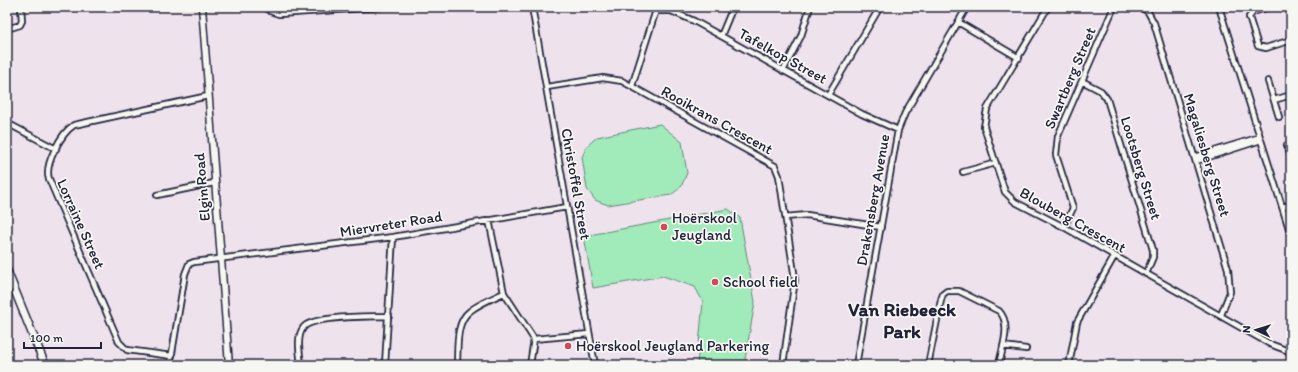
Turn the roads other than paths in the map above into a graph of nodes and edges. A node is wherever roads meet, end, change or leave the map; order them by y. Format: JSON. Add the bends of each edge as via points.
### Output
{"nodes":[{"id":1,"x":21,"y":7,"type":"edge"},
{"id":2,"x":199,"y":7,"type":"edge"},
{"id":3,"x":202,"y":7,"type":"edge"},
{"id":4,"x":265,"y":7,"type":"edge"},
{"id":5,"x":379,"y":7,"type":"edge"},
{"id":6,"x":532,"y":7,"type":"edge"},
{"id":7,"x":733,"y":7,"type":"edge"},
{"id":8,"x":810,"y":7,"type":"edge"},
{"id":9,"x":880,"y":7,"type":"edge"},
{"id":10,"x":967,"y":7,"type":"edge"},
{"id":11,"x":1048,"y":7,"type":"edge"},
{"id":12,"x":1114,"y":7,"type":"edge"},
{"id":13,"x":1140,"y":7,"type":"edge"},
{"id":14,"x":1219,"y":7,"type":"edge"},
{"id":15,"x":1269,"y":7,"type":"edge"},
{"id":16,"x":657,"y":9,"type":"edge"},
{"id":17,"x":958,"y":22,"type":"junction"},
{"id":18,"x":7,"y":28,"type":"edge"},
{"id":19,"x":721,"y":36,"type":"junction"},
{"id":20,"x":1291,"y":40,"type":"edge"},
{"id":21,"x":1019,"y":58,"type":"junction"},
{"id":22,"x":784,"y":71,"type":"junction"},
{"id":23,"x":1082,"y":81,"type":"junction"},
{"id":24,"x":1268,"y":81,"type":"dead end"},
{"id":25,"x":632,"y":86,"type":"junction"},
{"id":26,"x":547,"y":87,"type":"junction"},
{"id":27,"x":828,"y":95,"type":"junction"},
{"id":28,"x":1291,"y":95,"type":"edge"},
{"id":29,"x":207,"y":96,"type":"junction"},
{"id":30,"x":1274,"y":100,"type":"junction"},
{"id":31,"x":1278,"y":117,"type":"dead end"},
{"id":32,"x":7,"y":123,"type":"edge"},
{"id":33,"x":898,"y":130,"type":"junction"},
{"id":34,"x":1260,"y":138,"type":"junction"},
{"id":35,"x":1287,"y":145,"type":"dead end"},
{"id":36,"x":56,"y":149,"type":"junction"},
{"id":37,"x":1291,"y":157,"type":"edge"},
{"id":38,"x":1195,"y":159,"type":"junction"},
{"id":39,"x":996,"y":163,"type":"junction"},
{"id":40,"x":963,"y":172,"type":"dead end"},
{"id":41,"x":213,"y":183,"type":"junction"},
{"id":42,"x":156,"y":195,"type":"dead end"},
{"id":43,"x":1291,"y":205,"type":"edge"},
{"id":44,"x":567,"y":207,"type":"junction"},
{"id":45,"x":1282,"y":207,"type":"junction"},
{"id":46,"x":1291,"y":214,"type":"edge"},
{"id":47,"x":786,"y":216,"type":"junction"},
{"id":48,"x":1285,"y":216,"type":"junction"},
{"id":49,"x":490,"y":220,"type":"junction"},
{"id":50,"x":881,"y":227,"type":"junction"},
{"id":51,"x":1064,"y":227,"type":"junction"},
{"id":52,"x":1291,"y":235,"type":"edge"},
{"id":53,"x":393,"y":237,"type":"junction"},
{"id":54,"x":1114,"y":257,"type":"junction"},
{"id":55,"x":219,"y":259,"type":"junction"},
{"id":56,"x":7,"y":271,"type":"edge"},
{"id":57,"x":1146,"y":274,"type":"junction"},
{"id":58,"x":504,"y":293,"type":"junction"},
{"id":59,"x":1221,"y":315,"type":"junction"},
{"id":60,"x":388,"y":316,"type":"junction"},
{"id":61,"x":589,"y":334,"type":"junction"},
{"id":62,"x":534,"y":339,"type":"junction"},
{"id":63,"x":1003,"y":346,"type":"junction"},
{"id":64,"x":1026,"y":349,"type":"dead end"},
{"id":65,"x":1291,"y":352,"type":"edge"},
{"id":66,"x":172,"y":356,"type":"junction"},
{"id":67,"x":45,"y":365,"type":"edge"},
{"id":68,"x":170,"y":365,"type":"edge"},
{"id":69,"x":226,"y":365,"type":"edge"},
{"id":70,"x":229,"y":365,"type":"edge"},
{"id":71,"x":303,"y":365,"type":"edge"},
{"id":72,"x":385,"y":365,"type":"edge"},
{"id":73,"x":458,"y":365,"type":"edge"},
{"id":74,"x":530,"y":365,"type":"edge"},
{"id":75,"x":595,"y":365,"type":"edge"},
{"id":76,"x":783,"y":365,"type":"edge"},
{"id":77,"x":856,"y":365,"type":"edge"},
{"id":78,"x":928,"y":365,"type":"edge"},
{"id":79,"x":999,"y":365,"type":"edge"},
{"id":80,"x":1069,"y":365,"type":"edge"}],
"edges":[{"from":1,"to":18,"type":"street","via":[[20,25]]},
{"from":2,"to":29,"type":"street","name":"Elgin Road"},
{"from":3,"to":29,"type":"street","name":"Elgin Road"},
{"from":4,"to":5,"type":"street","via":[[279,14]]},
{"from":6,"to":26,"type":"street","name":"Christoffel Street"},
{"from":7,"to":19,"type":"street"},
{"from":8,"to":22,"type":"street","via":[[801,36]]},
{"from":9,"to":27,"type":"street"},
{"from":10,"to":17,"type":"street","name":"Drakensberg Avenue"},
{"from":11,"to":21,"type":"street","name":"Blouberg Crescent"},
{"from":12,"to":23,"type":"street","name":"Swartberg Street"},
{"from":13,"to":38,"type":"street","name":"Magaliesberg Street","via":[[1148,12],[1154,23]]},
{"from":14,"to":34,"type":"street"},
{"from":15,"to":20,"type":"street","via":[[1252,12],[1249,17],[1258,46],[1266,48]]},
{"from":16,"to":19,"type":"street","name":"Tafelkop Street","via":[[678,13]]},
{"from":16,"to":25,"type":"street"},
{"from":17,"to":21,"type":"street"},
{"from":17,"to":33,"type":"street","name":"Drakensberg Avenue","via":[[905,113]]},
{"from":19,"to":22,"type":"street","name":"Tafelkop Street"},
{"from":21,"to":39,"type":"street","name":"Blouberg Crescent","via":[[984,118],[984,127]]},
{"from":22,"to":27,"type":"street","name":"Tafelkop Street"},
{"from":23,"to":51,"type":"street","name":"Swartberg Street","via":[[1056,145],[1056,155],[1073,208]]},
{"from":23,"to":57,"type":"street","name":"Lootsberg Street","via":[[1101,91],[1108,99],[1154,250]]},
{"from":24,"to":30,"type":"street"},
{"from":25,"to":26,"type":"street","name":"Rooikrans Crescent","via":[[622,81],[603,78]]},
{"from":25,"to":47,"type":"street","name":"Rooikrans Crescent","via":[[774,166],[779,176]]},
{"from":26,"to":44,"type":"street","name":"Christoffel Street"},
{"from":27,"to":33,"type":"street","name":"Tafelkop Street"},
{"from":28,"to":30,"type":"street"},
{"from":29,"to":36,"type":"street","name":"Lorraine Street","via":[[74,125],[65,132]]},
{"from":29,"to":41,"type":"street","name":"Elgin Road"},
{"from":30,"to":31,"type":"street"},
{"from":32,"to":36,"type":"street"},
{"from":33,"to":50,"type":"street","name":"Drakensberg Avenue"},
{"from":34,"to":38,"type":"street"},
{"from":34,"to":45,"type":"street"},
{"from":35,"to":37,"type":"street"},
{"from":36,"to":66,"type":"street","name":"Lorraine Street","via":[[47,170],[49,179],[119,342],[127,350]]},
{"from":38,"to":59,"type":"street","name":"Magaliesberg Street","via":[[1228,269],[1230,292]]},
{"from":39,"to":40,"type":"street"},
{"from":39,"to":51,"type":"street","name":"Blouberg Crescent","via":[[1009,197]]},
{"from":41,"to":42,"type":"street"},
{"from":41,"to":55,"type":"street","name":"Elgin Road"},
{"from":43,"to":45,"type":"street"},
{"from":44,"to":49,"type":"street","name":"Miervreter Road"},
{"from":44,"to":61,"type":"street","name":"Christoffel Street"},
{"from":45,"to":48,"type":"street"},
{"from":46,"to":48,"type":"street"},
{"from":47,"to":50,"type":"street","via":[[806,215]]},
{"from":47,"to":76,"type":"street","name":"Rooikrans Crescent","via":[[795,286]]},
{"from":48,"to":52,"type":"street"},
{"from":49,"to":53,"type":"street","name":"Miervreter Road"},
{"from":49,"to":58,"type":"street"},
{"from":50,"to":77,"type":"street","name":"Drakensberg Avenue"},
{"from":51,"to":54,"type":"street","name":"Blouberg Crescent"},
{"from":53,"to":55,"type":"street","name":"Miervreter Road"},
{"from":53,"to":60,"type":"street"},
{"from":54,"to":57,"type":"street","name":"Blouberg Crescent"},
{"from":54,"to":80,"type":"street","via":[[1078,322]]},
{"from":55,"to":66,"type":"street","name":"Miervreter Road","via":[[194,262],[187,268]]},
{"from":55,"to":69,"type":"street","name":"Elgin Road"},
{"from":55,"to":70,"type":"street","name":"Elgin Road"},
{"from":56,"to":67,"type":"main road"},
{"from":57,"to":59,"type":"street","name":"Blouberg Crescent"},
{"from":58,"to":62,"type":"street"},
{"from":58,"to":73,"type":"street","via":[[469,311],[460,327]]},
{"from":59,"to":65,"type":"street","name":"Blouberg Crescent","via":[[1270,344]]},
{"from":60,"to":71,"type":"street","via":[[343,317],[309,323],[300,334]]},
{"from":60,"to":72,"type":"street"},
{"from":61,"to":62,"type":"street"},
{"from":61,"to":75,"type":"street","name":"Christoffel Street"},
{"from":62,"to":74,"type":"street"},
{"from":63,"to":64,"type":"street"},
{"from":63,"to":78,"type":"street","via":[[1006,323],[1003,315],[959,291],[948,291],[940,300]]},
{"from":63,"to":79,"type":"street"},
{"from":66,"to":68,"type":"street","name":"Miervreter Road"}]}
